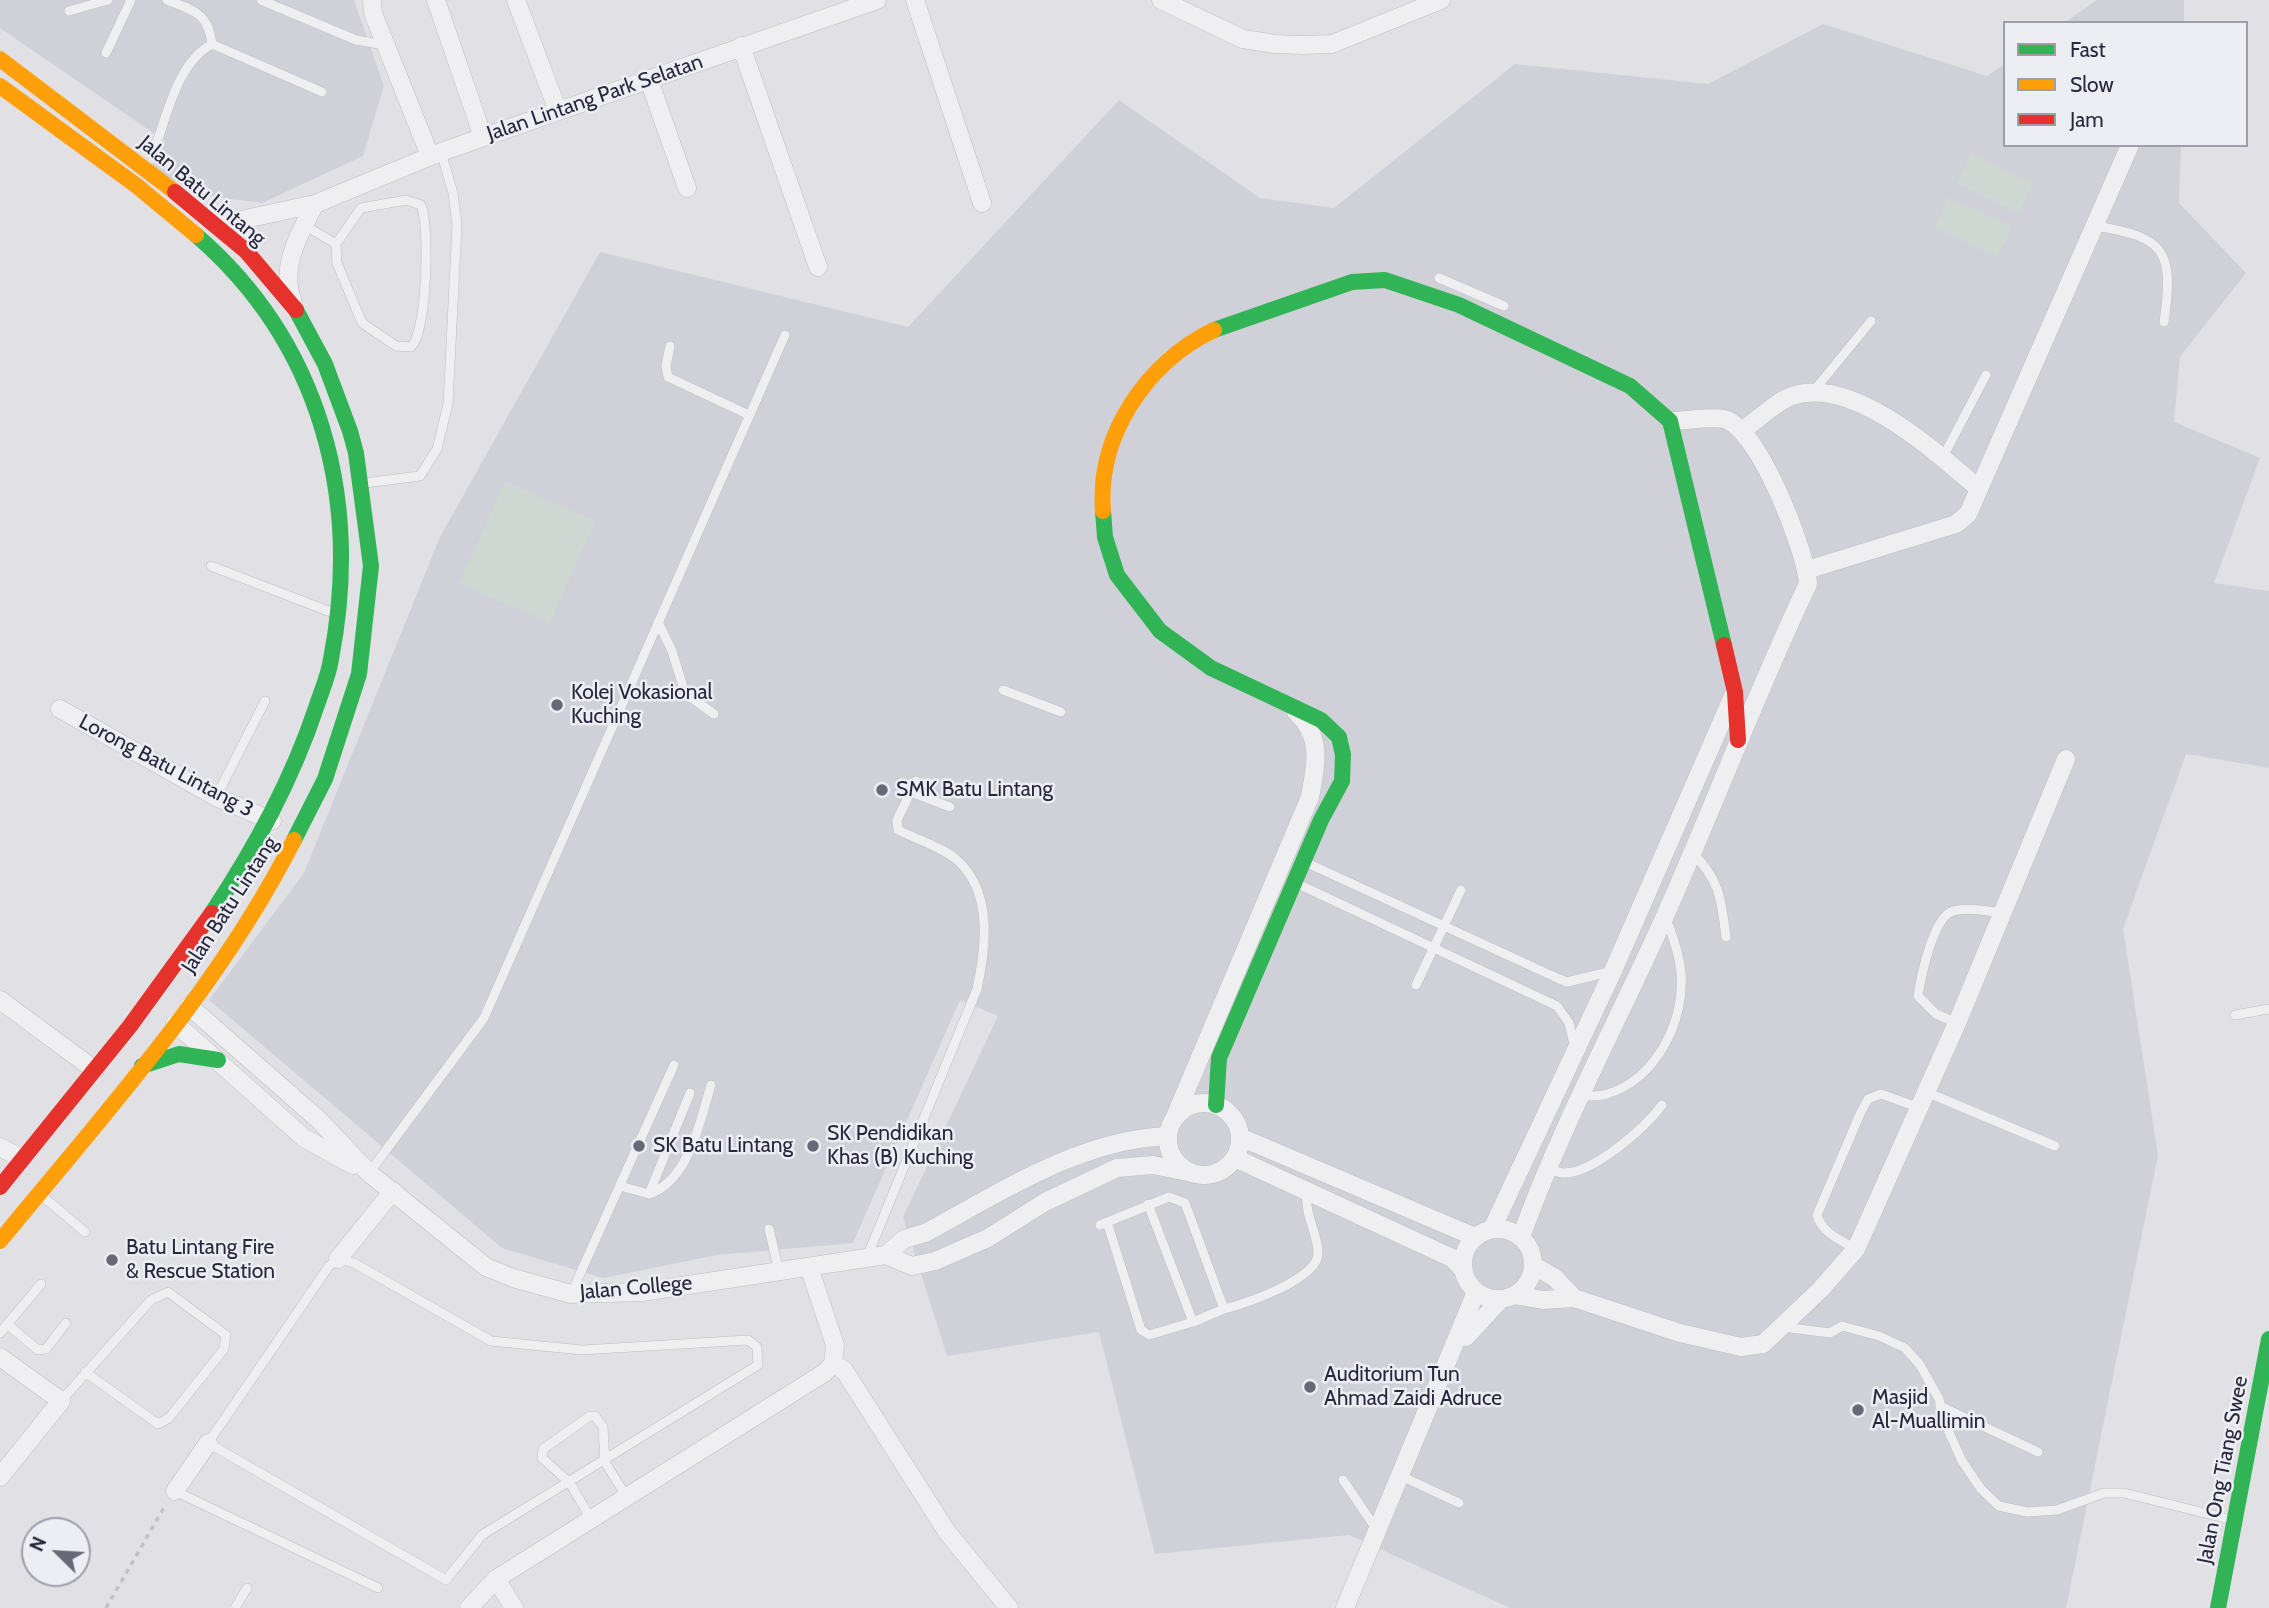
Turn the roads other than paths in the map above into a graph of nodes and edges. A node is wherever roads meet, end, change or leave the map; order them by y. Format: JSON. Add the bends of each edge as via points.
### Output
{"nodes":[{"id":1,"x":108,"y":0,"type":"edge"},
{"id":2,"x":131,"y":0,"type":"edge"},
{"id":3,"x":167,"y":0,"type":"edge"},
{"id":4,"x":261,"y":0,"type":"edge"},
{"id":5,"x":372,"y":0,"type":"edge"},
{"id":6,"x":436,"y":0,"type":"edge"},
{"id":7,"x":516,"y":0,"type":"edge"},
{"id":8,"x":877,"y":0,"type":"edge"},
{"id":9,"x":915,"y":0,"type":"edge"},
{"id":10,"x":1161,"y":0,"type":"edge"},
{"id":11,"x":1441,"y":0,"type":"edge"},
{"id":12,"x":69,"y":11,"type":"dead end"},
{"id":13,"x":212,"y":44,"type":"junction"},
{"id":14,"x":385,"y":45,"type":"junction"},
{"id":15,"x":741,"y":46,"type":"junction"},
{"id":16,"x":106,"y":52,"type":"dead end"},
{"id":17,"x":0,"y":59,"type":"edge"},
{"id":18,"x":649,"y":80,"type":"junction"},
{"id":19,"x":0,"y":86,"type":"edge"},
{"id":20,"x":322,"y":92,"type":"dead end"},
{"id":21,"x":558,"y":111,"type":"junction"},
{"id":22,"x":483,"y":137,"type":"junction"},
{"id":23,"x":157,"y":142,"type":"dead end"},
{"id":24,"x":2129,"y":147,"type":"edge"},
{"id":25,"x":436,"y":154,"type":"junction"},
{"id":26,"x":687,"y":188,"type":"dead end"},
{"id":27,"x":982,"y":203,"type":"dead end"},
{"id":28,"x":315,"y":204,"type":"junction"},
{"id":29,"x":208,"y":217,"type":"junction"},
{"id":30,"x":304,"y":225,"type":"junction"},
{"id":31,"x":2095,"y":226,"type":"junction"},
{"id":32,"x":336,"y":244,"type":"junction"},
{"id":33,"x":818,"y":267,"type":"dead end"},
{"id":34,"x":1439,"y":278,"type":"dead end"},
{"id":35,"x":1504,"y":306,"type":"dead end"},
{"id":36,"x":298,"y":316,"type":"junction"},
{"id":37,"x":1871,"y":321,"type":"dead end"},
{"id":38,"x":2164,"y":322,"type":"dead end"},
{"id":39,"x":785,"y":335,"type":"dead end"},
{"id":40,"x":670,"y":346,"type":"dead end"},
{"id":41,"x":1986,"y":375,"type":"dead end"},
{"id":42,"x":1811,"y":394,"type":"junction"},
{"id":43,"x":750,"y":415,"type":"junction"},
{"id":44,"x":1670,"y":421,"type":"junction"},
{"id":45,"x":1743,"y":430,"type":"junction"},
{"id":46,"x":1942,"y":457,"type":"junction"},
{"id":47,"x":365,"y":484,"type":"junction"},
{"id":48,"x":1979,"y":489,"type":"junction"},
{"id":49,"x":211,"y":566,"type":"dead end"},
{"id":50,"x":1807,"y":570,"type":"junction"},
{"id":51,"x":337,"y":614,"type":"junction"},
{"id":52,"x":659,"y":622,"type":"junction"},
{"id":53,"x":1003,"y":690,"type":"dead end"},
{"id":54,"x":1735,"y":692,"type":"junction"},
{"id":55,"x":265,"y":701,"type":"dead end"},
{"id":56,"x":1286,"y":703,"type":"junction"},
{"id":57,"x":60,"y":709,"type":"dead end"},
{"id":58,"x":1061,"y":712,"type":"dead end"},
{"id":59,"x":715,"y":714,"type":"dead end"},
{"id":60,"x":1738,"y":740,"type":"junction"},
{"id":61,"x":2066,"y":759,"type":"dead end"},
{"id":62,"x":916,"y":781,"type":"dead end"},
{"id":63,"x":911,"y":792,"type":"junction"},
{"id":64,"x":216,"y":797,"type":"junction"},
{"id":65,"x":950,"y":807,"type":"dead end"},
{"id":66,"x":272,"y":821,"type":"junction"},
{"id":67,"x":1692,"y":852,"type":"junction"},
{"id":68,"x":1303,"y":861,"type":"junction"},
{"id":69,"x":1294,"y":882,"type":"junction"},
{"id":70,"x":1461,"y":890,"type":"dead end"},
{"id":71,"x":1644,"y":900,"type":"junction"},
{"id":72,"x":2003,"y":913,"type":"junction"},
{"id":73,"x":212,"y":915,"type":"junction"},
{"id":74,"x":1665,"y":916,"type":"junction"},
{"id":75,"x":1443,"y":926,"type":"junction"},
{"id":76,"x":1726,"y":937,"type":"dead end"},
{"id":77,"x":1433,"y":947,"type":"junction"},
{"id":78,"x":1613,"y":971,"type":"junction"},
{"id":79,"x":1416,"y":985,"type":"dead end"},
{"id":80,"x":172,"y":998,"type":"junction"},
{"id":81,"x":0,"y":1000,"type":"edge"},
{"id":82,"x":189,"y":1006,"type":"junction"},
{"id":83,"x":2269,"y":1009,"type":"edge"},
{"id":84,"x":2235,"y":1014,"type":"dead end"},
{"id":85,"x":176,"y":1023,"type":"junction"},
{"id":86,"x":1957,"y":1023,"type":"junction"},
{"id":87,"x":114,"y":1045,"type":"junction"},
{"id":88,"x":1576,"y":1052,"type":"junction"},
{"id":89,"x":218,"y":1060,"type":"junction"},
{"id":90,"x":674,"y":1065,"type":"dead end"},
{"id":91,"x":139,"y":1068,"type":"junction"},
{"id":92,"x":95,"y":1070,"type":"junction"},
{"id":93,"x":712,"y":1084,"type":"dead end"},
{"id":94,"x":690,"y":1093,"type":"dead end"},
{"id":95,"x":1580,"y":1096,"type":"junction"},
{"id":96,"x":1923,"y":1100,"type":"junction"},
{"id":97,"x":1216,"y":1105,"type":"junction"},
{"id":98,"x":1662,"y":1105,"type":"dead end"},
{"id":99,"x":319,"y":1119,"type":"junction"},
{"id":100,"x":1171,"y":1127,"type":"junction"},
{"id":101,"x":1240,"y":1137,"type":"junction"},
{"id":102,"x":304,"y":1138,"type":"junction"},
{"id":103,"x":2055,"y":1146,"type":"dead end"},
{"id":104,"x":0,"y":1147,"type":"edge"},
{"id":105,"x":1235,"y":1158,"type":"junction"},
{"id":106,"x":22,"y":1159,"type":"junction"},
{"id":107,"x":1548,"y":1169,"type":"junction"},
{"id":108,"x":1188,"y":1172,"type":"junction"},
{"id":109,"x":369,"y":1173,"type":"junction"},
{"id":110,"x":620,"y":1186,"type":"junction"},
{"id":111,"x":0,"y":1187,"type":"edge"},
{"id":112,"x":1307,"y":1189,"type":"junction"},
{"id":113,"x":393,"y":1191,"type":"junction"},
{"id":114,"x":39,"y":1193,"type":"junction"},
{"id":115,"x":649,"y":1194,"type":"junction"},
{"id":116,"x":1148,"y":1204,"type":"junction"},
{"id":117,"x":769,"y":1229,"type":"dead end"},
{"id":118,"x":1492,"y":1229,"type":"junction"},
{"id":119,"x":85,"y":1232,"type":"dead end"},
{"id":120,"x":1475,"y":1237,"type":"junction"},
{"id":121,"x":1521,"y":1237,"type":"junction"},
{"id":122,"x":0,"y":1241,"type":"edge"},
{"id":123,"x":1856,"y":1249,"type":"junction"},
{"id":124,"x":886,"y":1255,"type":"junction"},
{"id":125,"x":866,"y":1258,"type":"junction"},
{"id":126,"x":338,"y":1259,"type":"junction"},
{"id":127,"x":1533,"y":1265,"type":"junction"},
{"id":128,"x":809,"y":1267,"type":"junction"},
{"id":129,"x":779,"y":1271,"type":"junction"},
{"id":130,"x":1464,"y":1271,"type":"junction"},
{"id":131,"x":41,"y":1284,"type":"dead end"},
{"id":132,"x":1476,"y":1292,"type":"junction"},
{"id":133,"x":571,"y":1294,"type":"junction"},
{"id":134,"x":1508,"y":1297,"type":"junction"},
{"id":135,"x":1574,"y":1298,"type":"junction"},
{"id":136,"x":1224,"y":1309,"type":"junction"},
{"id":137,"x":1193,"y":1322,"type":"junction"},
{"id":138,"x":66,"y":1323,"type":"dead end"},
{"id":139,"x":7,"y":1324,"type":"junction"},
{"id":140,"x":1781,"y":1327,"type":"junction"},
{"id":141,"x":0,"y":1333,"type":"edge"},
{"id":142,"x":2269,"y":1339,"type":"edge"},
{"id":143,"x":0,"y":1357,"type":"edge"},
{"id":144,"x":1452,"y":1357,"type":"junction"},
{"id":145,"x":833,"y":1364,"type":"junction"},
{"id":146,"x":85,"y":1373,"type":"junction"},
{"id":147,"x":61,"y":1402,"type":"junction"},
{"id":148,"x":1940,"y":1406,"type":"junction"},
{"id":149,"x":208,"y":1443,"type":"junction"},
{"id":150,"x":2038,"y":1451,"type":"dead end"},
{"id":151,"x":605,"y":1462,"type":"junction"},
{"id":152,"x":1401,"y":1476,"type":"junction"},
{"id":153,"x":0,"y":1477,"type":"edge"},
{"id":154,"x":1343,"y":1479,"type":"dead end"},
{"id":155,"x":570,"y":1483,"type":"junction"},
{"id":156,"x":175,"y":1491,"type":"joint"},
{"id":157,"x":626,"y":1496,"type":"junction"},
{"id":158,"x":1459,"y":1503,"type":"dead end"},
{"id":159,"x":591,"y":1519,"type":"junction"},
{"id":160,"x":2234,"y":1520,"type":"junction"},
{"id":161,"x":1374,"y":1540,"type":"junction"},
{"id":162,"x":496,"y":1578,"type":"junction"},
{"id":163,"x":247,"y":1588,"type":"dead end"},
{"id":164,"x":378,"y":1588,"type":"dead end"},
{"id":165,"x":235,"y":1608,"type":"edge"},
{"id":166,"x":469,"y":1608,"type":"edge"},
{"id":167,"x":514,"y":1608,"type":"edge"},
{"id":168,"x":1009,"y":1608,"type":"edge"},
{"id":169,"x":1345,"y":1608,"type":"edge"},
{"id":170,"x":2218,"y":1608,"type":"edge"}],
"edges":[{"from":1,"to":12,"type":"lane"},
{"from":2,"to":16,"type":"lane"},
{"from":3,"to":13,"type":"lane","via":[[198,13],[210,25]]},
{"from":4,"to":14,"type":"lane","via":[[356,40]]},
{"from":5,"to":14,"type":"street"},
{"from":6,"to":22,"type":"street"},
{"from":7,"to":21,"type":"street"},
{"from":8,"to":15,"type":"street","name":"Jalan Lintang Park Selatan"},
{"from":9,"to":27,"type":"street"},
{"from":10,"to":11,"type":"street","via":[[1243,39],[1275,44],[1332,44]]},
{"from":13,"to":20,"type":"lane"},
{"from":13,"to":23,"type":"lane","via":[[197,52],[186,66]]},
{"from":14,"to":25,"type":"street"},
{"from":15,"to":18,"type":"street","name":"Jalan Lintang Park Selatan"},
{"from":15,"to":33,"type":"street"},
{"from":17,"to":29,"type":"main road","name":"Jalan Batu Lintang"},
{"from":18,"to":21,"type":"street","name":"Jalan Lintang Park Selatan"},
{"from":18,"to":26,"type":"street"},
{"from":19,"to":51,"type":"main road","name":"Jalan Batu Lintang","via":[[185,225],[262,303],[293,351],[311,389],[337,481],[343,533]]},
{"from":21,"to":22,"type":"street","name":"Jalan Lintang Park Selatan"},
{"from":22,"to":25,"type":"street","name":"Jalan Lintang Park Selatan"},
{"from":24,"to":31,"type":"street"},
{"from":25,"to":28,"type":"street","name":"Jalan Lintang Park Selatan"},
{"from":25,"to":47,"type":"lane","via":[[453,193],[457,225],[448,404],[437,449],[420,476]]},
{"from":28,"to":29,"type":"street","name":"Jalan Lintang Park Selatan","via":[[236,221]]},
{"from":28,"to":30,"type":"street"},
{"from":29,"to":36,"type":"main road","name":"Jalan Batu Lintang","via":[[278,285]]},
{"from":30,"to":32,"type":"lane"},
{"from":30,"to":36,"type":"street","via":[[293,249],[287,285]]},
{"from":31,"to":38,"type":"lane","via":[[2131,231],[2160,251],[2168,266],[2169,283]]},
{"from":31,"to":48,"type":"street"},
{"from":32,"to":32,"type":"lane","via":[[337,263],[362,323],[396,346],[411,347],[417,341],[422,314],[426,245],[421,205],[406,200],[361,208]]},
{"from":34,"to":35,"type":"lane"},
{"from":36,"to":47,"type":"main road","name":"Jalan Batu Lintang","via":[[333,380]]},
{"from":37,"to":42,"type":"lane"},
{"from":39,"to":43,"type":"lane"},
{"from":40,"to":43,"type":"lane","via":[[667,377]]},
{"from":41,"to":46,"type":"lane"},
{"from":42,"to":45,"type":"street","via":[[1790,397]]},
{"from":42,"to":46,"type":"street","via":[[1840,397],[1881,414]]},
{"from":43,"to":52,"type":"lane"},
{"from":44,"to":45,"type":"street","via":[[1724,419]]},
{"from":44,"to":54,"type":"main road"},
{"from":44,"to":56,"type":"main road","via":[[1639,389],[1496,322],[1392,281],[1368,279],[1260,312],[1182,348],[1130,402],[1111,444],[1104,522],[1114,568],[1136,603],[1187,653]]},
{"from":45,"to":50,"type":"street","via":[[1758,449]]},
{"from":46,"to":48,"type":"street"},
{"from":47,"to":82,"type":"main road","name":"Jalan Batu Lintang","via":[[372,580],[364,652],[348,715],[330,768],[275,880]]},
{"from":48,"to":50,"type":"street","via":[[1968,514],[1956,524]]},
{"from":49,"to":51,"type":"lane"},
{"from":50,"to":60,"type":"street","via":[[1808,584]]},
{"from":51,"to":66,"type":"main road","name":"Jalan Batu Lintang","via":[[325,686],[309,740]]},
{"from":52,"to":59,"type":"lane","via":[[685,694]]},
{"from":52,"to":109,"type":"lane","via":[[484,1018]]},
{"from":53,"to":58,"type":"lane"},
{"from":54,"to":60,"type":"main road"},
{"from":54,"to":71,"type":"street"},
{"from":55,"to":64,"type":"lane"},
{"from":56,"to":68,"type":"main road","via":[[1333,729],[1343,755],[1342,781]]},
{"from":56,"to":100,"type":"street","via":[[1313,734],[1318,755],[1310,797]]},
{"from":57,"to":64,"type":"street","name":"Lorong Batu Lintang 3"},
{"from":60,"to":67,"type":"street"},
{"from":61,"to":72,"type":"street"},
{"from":62,"to":63,"type":"lane"},
{"from":63,"to":65,"type":"lane"},
{"from":63,"to":125,"type":"lane","via":[[897,820],[898,830],[955,858],[972,877],[986,930],[983,962],[977,989]]},
{"from":64,"to":66,"type":"street","name":"Lorong Batu Lintang 3"},
{"from":66,"to":73,"type":"main road","name":"Jalan Batu Lintang"},
{"from":67,"to":74,"type":"street"},
{"from":67,"to":76,"type":"lane","via":[[1712,872]]},
{"from":68,"to":69,"type":"main road"},
{"from":68,"to":75,"type":"lane"},
{"from":69,"to":77,"type":"lane"},
{"from":69,"to":97,"type":"main road","via":[[1219,1058]]},
{"from":70,"to":75,"type":"lane"},
{"from":71,"to":74,"type":"street","via":[[1657,905]]},
{"from":71,"to":78,"type":"street"},
{"from":72,"to":86,"type":"street"},
{"from":72,"to":86,"type":"lane","via":[[1952,911],[1944,916],[1931,943],[1918,996],[1936,1014]]},
{"from":73,"to":80,"type":"main road"},
{"from":73,"to":87,"type":"main road","name":"Jalan Batu Lintang"},
{"from":74,"to":95,"type":"street"},
{"from":74,"to":95,"type":"lane","via":[[1681,974],[1670,1034],[1656,1061],[1625,1086],[1605,1095]]},
{"from":75,"to":77,"type":"lane"},
{"from":75,"to":78,"type":"lane","via":[[1567,982]]},
{"from":77,"to":79,"type":"lane"},
{"from":77,"to":88,"type":"lane","via":[[1557,1006],[1569,1023]]},
{"from":78,"to":88,"type":"street"},
{"from":80,"to":82,"type":"main road"},
{"from":80,"to":85,"type":"main road"},
{"from":80,"to":87,"type":"main road"},
{"from":81,"to":92,"type":"street"},
{"from":82,"to":85,"type":"main road","name":"Jalan Batu Lintang"},
{"from":82,"to":99,"type":"street","name":"Jalan College"},
{"from":83,"to":84,"type":"lane"},
{"from":85,"to":89,"type":"street"},
{"from":85,"to":91,"type":"main road","name":"Jalan Batu Lintang"},
{"from":86,"to":96,"type":"street"},
{"from":87,"to":92,"type":"main road","name":"Jalan Batu Lintang"},
{"from":88,"to":118,"type":"street"},
{"from":89,"to":91,"type":"main road","via":[[185,1051],[164,1055]]},
{"from":89,"to":102,"type":"street"},
{"from":90,"to":110,"type":"lane"},
{"from":91,"to":114,"type":"main road","name":"Jalan Batu Lintang"},
{"from":92,"to":106,"type":"main road","name":"Jalan Batu Lintang"},
{"from":93,"to":115,"type":"lane","via":[[697,1131],[671,1183]]},
{"from":94,"to":115,"type":"lane"},
{"from":95,"to":107,"type":"street"},
{"from":96,"to":103,"type":"lane"},
{"from":96,"to":123,"type":"street"},
{"from":96,"to":123,"type":"lane","via":[[1881,1094],[1868,1100],[1860,1114],[1817,1215],[1830,1234]]},
{"from":97,"to":100,"type":"street","via":[[1188,1106]]},
{"from":97,"to":101,"type":"street","via":[[1233,1117]]},
{"from":98,"to":107,"type":"lane","via":[[1646,1127],[1597,1160],[1564,1173]]},
{"from":99,"to":102,"type":"street","via":[[317,1136]]},
{"from":99,"to":109,"type":"street","name":"Jalan College"},
{"from":100,"to":108,"type":"street","via":[[1172,1157]]},
{"from":100,"to":124,"type":"street","via":[[1077,1154],[925,1233],[904,1239]]},
{"from":101,"to":105,"type":"street"},
{"from":101,"to":120,"type":"street"},
{"from":102,"to":109,"type":"street"},
{"from":104,"to":106,"type":"street"},
{"from":105,"to":108,"type":"street","via":[[1214,1174]]},
{"from":105,"to":112,"type":"street"},
{"from":106,"to":111,"type":"main road","name":"Jalan Batu Lintang"},
{"from":107,"to":121,"type":"street"},
{"from":108,"to":124,"type":"street","via":[[1153,1165],[1117,1168],[1045,1202],[988,1238],[935,1261],[912,1266]]},
{"from":109,"to":113,"type":"street","name":"Jalan College"},
{"from":110,"to":115,"type":"lane"},
{"from":110,"to":133,"type":"lane"},
{"from":112,"to":130,"type":"street","via":[[1452,1258]]},
{"from":112,"to":136,"type":"lane","via":[[1305,1209],[1318,1253],[1316,1264],[1307,1274],[1258,1298]]},
{"from":113,"to":126,"type":"street"},
{"from":113,"to":133,"type":"street","name":"Jalan College","via":[[486,1267]]},
{"from":114,"to":119,"type":"lane"},
{"from":114,"to":122,"type":"main road","name":"Jalan Batu Lintang"},
{"from":116,"to":136,"type":"lane","via":[[1169,1197],[1185,1203]]},
{"from":116,"to":137,"type":"lane"},
{"from":116,"to":137,"type":"lane","via":[[1103,1223],[1141,1330],[1149,1335]]},
{"from":117,"to":129,"type":"lane"},
{"from":118,"to":120,"type":"street"},
{"from":118,"to":121,"type":"street","via":[[1502,1228]]},
{"from":120,"to":130,"type":"street","via":[[1464,1253]]},
{"from":121,"to":127,"type":"street"},
{"from":123,"to":140,"type":"street"},
{"from":124,"to":125,"type":"street","name":"Jalan College"},
{"from":125,"to":128,"type":"street","name":"Jalan College"},
{"from":126,"to":149,"type":"lane"},
{"from":126,"to":151,"type":"lane","via":[[354,1263],[491,1341],[582,1350],[748,1340],[757,1348],[758,1364]]},
{"from":127,"to":134,"type":"street","via":[[1524,1288]]},
{"from":127,"to":135,"type":"street","via":[[1555,1278]]},
{"from":128,"to":129,"type":"street","name":"Jalan College"},
{"from":128,"to":145,"type":"street","via":[[835,1345]]},
{"from":129,"to":133,"type":"street","name":"Jalan College","via":[[642,1292]]},
{"from":130,"to":132,"type":"street"},
{"from":131,"to":139,"type":"lane"},
{"from":132,"to":134,"type":"street"},
{"from":132,"to":144,"type":"street"},
{"from":134,"to":135,"type":"street"},
{"from":134,"to":144,"type":"street","via":[[1479,1320]]},
{"from":135,"to":140,"type":"street","via":[[1656,1326],[1741,1347],[1763,1344]]},
{"from":136,"to":137,"type":"lane"},
{"from":138,"to":139,"type":"lane","via":[[46,1349],[38,1350]]},
{"from":139,"to":141,"type":"lane"},
{"from":140,"to":148,"type":"lane","via":[[1830,1333],[1842,1326],[1905,1348],[1920,1365]]},
{"from":142,"to":160,"type":"main road","name":"Jalan Ong Tiang Swee"},
{"from":143,"to":147,"type":"street"},
{"from":144,"to":152,"type":"street"},
{"from":145,"to":157,"type":"street"},
{"from":145,"to":168,"type":"street","via":[[844,1370],[947,1532]]},
{"from":146,"to":146,"type":"lane","via":[[151,1300],[168,1292],[226,1335],[224,1349],[169,1418],[158,1424]]},
{"from":146,"to":147,"type":"lane"},
{"from":147,"to":153,"type":"street"},
{"from":148,"to":150,"type":"lane"},
{"from":148,"to":160,"type":"lane","via":[[1962,1461],[1980,1489],[1999,1506],[2027,1512],[2057,1510],[2104,1493],[2124,1493]]},
{"from":149,"to":155,"type":"lane","via":[[446,1580],[482,1535]]},
{"from":149,"to":156,"type":"street"},
{"from":151,"to":155,"type":"lane"},
{"from":151,"to":155,"type":"lane","via":[[603,1427],[590,1416],[542,1449],[549,1467]]},
{"from":151,"to":157,"type":"lane"},
{"from":152,"to":158,"type":"lane"},
{"from":152,"to":161,"type":"street"},
{"from":154,"to":161,"type":"lane"},
{"from":155,"to":159,"type":"lane"},
{"from":156,"to":164,"type":"lane"},
{"from":157,"to":159,"type":"street"},
{"from":159,"to":162,"type":"street"},
{"from":160,"to":170,"type":"main road","name":"Jalan Ong Tiang Swee"},
{"from":161,"to":169,"type":"street"},
{"from":162,"to":166,"type":"street"},
{"from":162,"to":167,"type":"street"},
{"from":163,"to":165,"type":"lane"}]}
